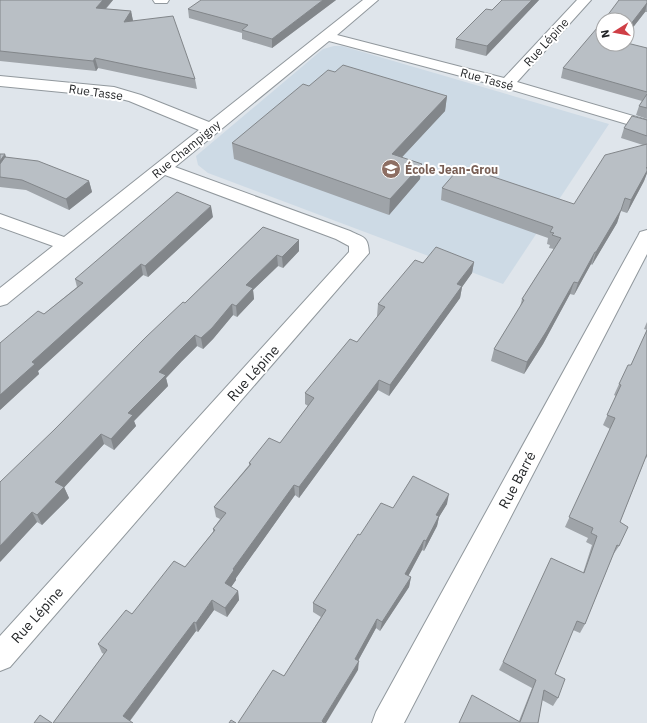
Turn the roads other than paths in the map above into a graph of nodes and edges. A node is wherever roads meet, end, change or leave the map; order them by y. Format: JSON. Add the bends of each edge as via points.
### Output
{"nodes":[{"id":1,"x":371,"y":0,"type":"edge"},
{"id":2,"x":584,"y":0,"type":"edge"},
{"id":3,"x":326,"y":36,"type":"junction"},
{"id":4,"x":0,"y":81,"type":"edge"},
{"id":5,"x":508,"y":84,"type":"junction"},
{"id":6,"x":647,"y":125,"type":"edge"},
{"id":7,"x":211,"y":129,"type":"junction"},
{"id":8,"x":163,"y":168,"type":"junction"},
{"id":9,"x":0,"y":220,"type":"edge"},
{"id":10,"x":647,"y":236,"type":"edge"},
{"id":11,"x":67,"y":245,"type":"junction"},
{"id":12,"x":0,"y":299,"type":"edge"},
{"id":13,"x":0,"y":657,"type":"edge"},
{"id":14,"x":387,"y":723,"type":"edge"}],
"edges":[{"from":1,"to":3,"type":"street","name":"Rue Champigny"},
{"from":2,"to":5,"type":"street","name":"Rue Lépine"},
{"from":3,"to":5,"type":"street","name":"Rue Tassé"},
{"from":3,"to":7,"type":"street","name":"Rue Champigny"},
{"from":4,"to":7,"type":"street","name":"Rue Tasse","via":[[114,92]]},
{"from":5,"to":6,"type":"street","name":"Rue Tassé"},
{"from":7,"to":8,"type":"street","name":"Rue Champigny"},
{"from":8,"to":11,"type":"street","name":"Rue Champigny"},
{"from":8,"to":13,"type":"street","name":"Rue Lépine","via":[[343,235],[359,243],[360,254]]},
{"from":9,"to":11,"type":"street"},
{"from":10,"to":14,"type":"street","name":"Rue Barré"},
{"from":11,"to":12,"type":"street","name":"Rue Champigny"}]}
